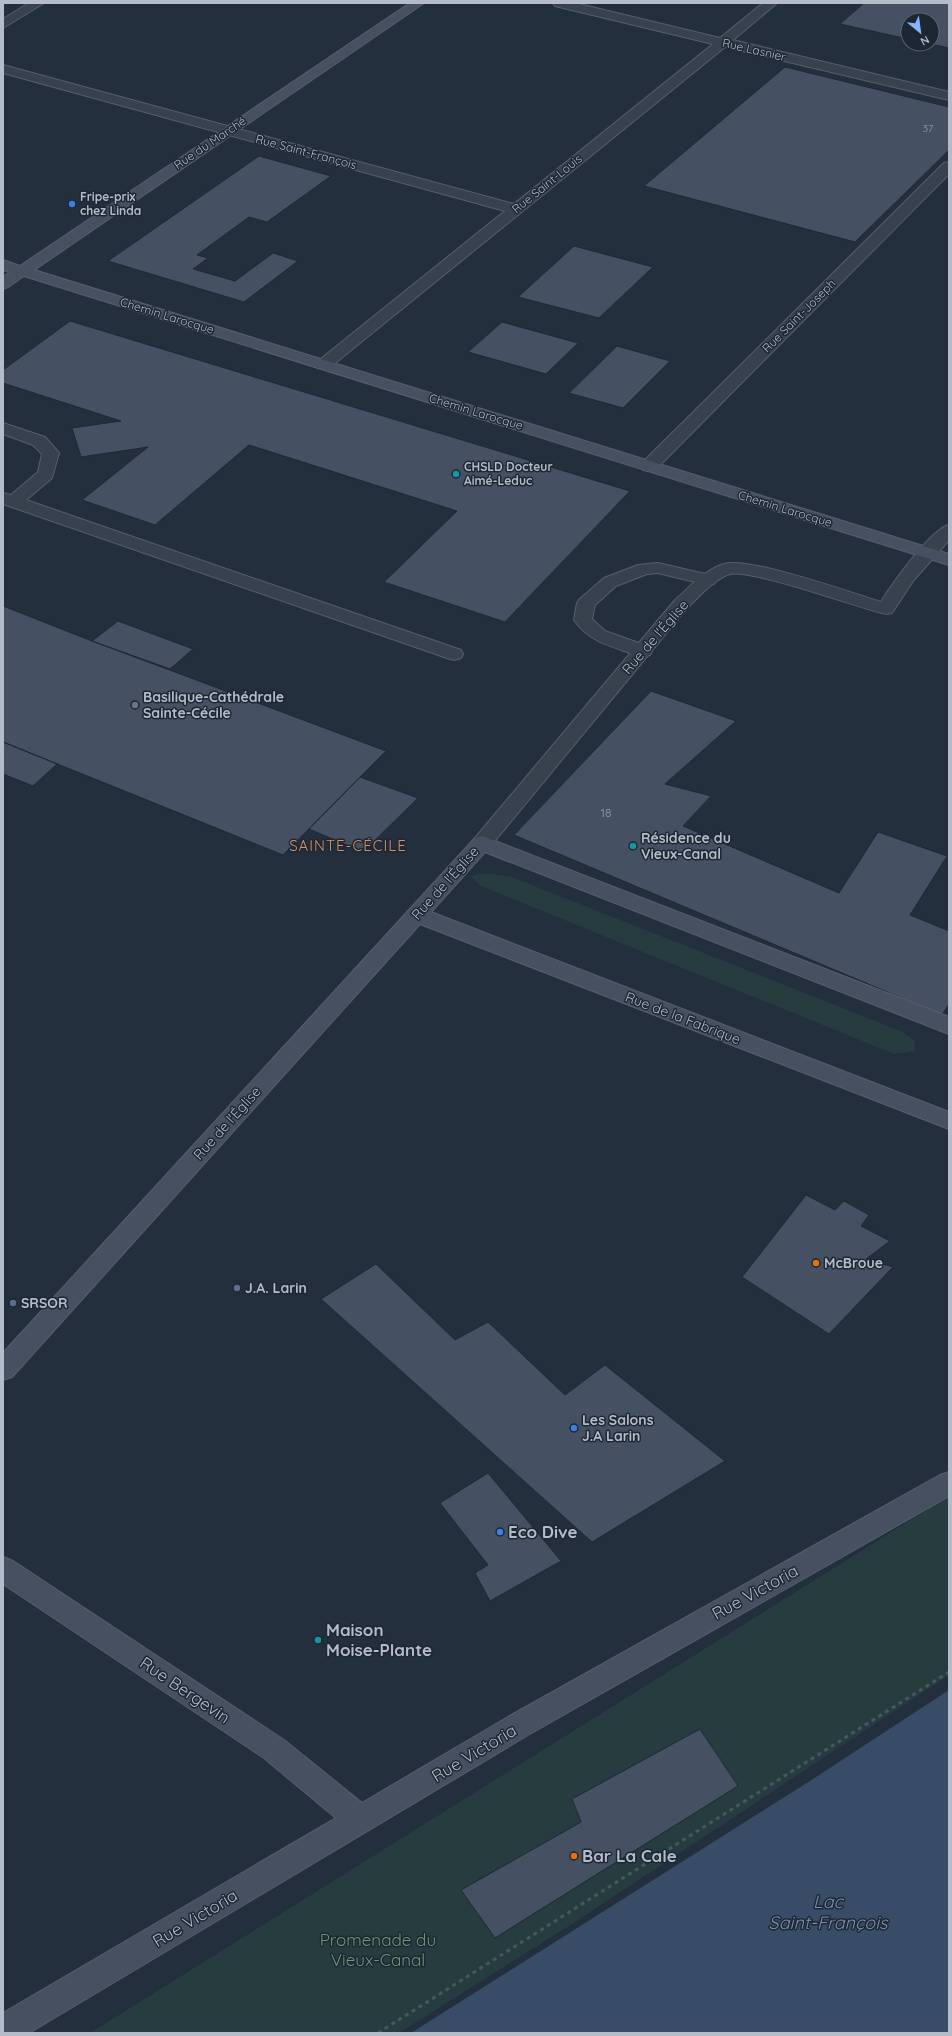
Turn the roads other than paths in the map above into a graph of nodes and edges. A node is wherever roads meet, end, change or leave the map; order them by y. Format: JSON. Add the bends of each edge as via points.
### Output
{"nodes":[{"id":1,"x":38,"y":3,"type":"edge"},
{"id":2,"x":418,"y":3,"type":"edge"},
{"id":3,"x":559,"y":3,"type":"edge"},
{"id":4,"x":771,"y":3,"type":"edge"},
{"id":5,"x":3,"y":24,"type":"edge"},
{"id":6,"x":723,"y":42,"type":"junction"},
{"id":7,"x":3,"y":69,"type":"edge"},
{"id":8,"x":949,"y":96,"type":"edge"},
{"id":9,"x":228,"y":131,"type":"junction"},
{"id":10,"x":949,"y":166,"type":"edge"},
{"id":11,"x":516,"y":210,"type":"junction"},
{"id":12,"x":3,"y":265,"type":"edge"},
{"id":13,"x":22,"y":271,"type":"junction"},
{"id":14,"x":3,"y":284,"type":"edge"},
{"id":15,"x":323,"y":365,"type":"junction"},
{"id":16,"x":3,"y":428,"type":"edge"},
{"id":17,"x":649,"y":466,"type":"junction"},
{"id":18,"x":8,"y":500,"type":"edge"},
{"id":19,"x":949,"y":530,"type":"edge"},
{"id":20,"x":926,"y":552,"type":"junction"},
{"id":21,"x":949,"y":560,"type":"edge"},
{"id":22,"x":708,"y":580,"type":"junction"},
{"id":23,"x":643,"y":651,"type":"junction"},
{"id":24,"x":454,"y":654,"type":"dead end"},
{"id":25,"x":482,"y":843,"type":"junction"},
{"id":26,"x":417,"y":915,"type":"junction"},
{"id":27,"x":949,"y":1026,"type":"edge"},
{"id":28,"x":945,"y":1112,"type":"edge"},
{"id":29,"x":3,"y":1370,"type":"edge"},
{"id":30,"x":949,"y":1483,"type":"edge"},
{"id":31,"x":3,"y":1569,"type":"edge"},
{"id":32,"x":361,"y":1820,"type":"junction"},
{"id":33,"x":3,"y":2031,"type":"edge"}],
"edges":[{"from":1,"to":5,"type":"street"},
{"from":2,"to":9,"type":"street","name":"Rue du Marché"},
{"from":3,"to":6,"type":"street","name":"Rue Lasnier"},
{"from":4,"to":6,"type":"street","name":"Rue Saint-Louis"},
{"from":6,"to":8,"type":"street","name":"Rue Lasnier"},
{"from":6,"to":11,"type":"street","name":"Rue Saint-Louis"},
{"from":7,"to":9,"type":"street","name":"Rue Saint-François"},
{"from":9,"to":11,"type":"street","name":"Rue Saint-François"},
{"from":9,"to":13,"type":"street","name":"Rue du Marché"},
{"from":10,"to":17,"type":"street","name":"Rue Saint-Joseph"},
{"from":11,"to":15,"type":"street","name":"Rue Saint-Louis"},
{"from":12,"to":13,"type":"street","name":"Chemin Larocque"},
{"from":13,"to":14,"type":"street","name":"Rue du Marché"},
{"from":13,"to":15,"type":"street","name":"Chemin Larocque"},
{"from":15,"to":17,"type":"street","name":"Chemin Larocque"},
{"from":16,"to":18,"type":"street","via":[[39,441],[51,453],[46,474]]},
{"from":17,"to":20,"type":"street","name":"Chemin Larocque"},
{"from":18,"to":24,"type":"street"},
{"from":19,"to":20,"type":"street"},
{"from":20,"to":21,"type":"street","name":"Chemin Larocque"},
{"from":20,"to":22,"type":"street","name":"Rue de l'Église","via":[[886,609],[757,572],[729,568]]},
{"from":22,"to":23,"type":"street","name":"Rue de l'Église","via":[[681,604]]},
{"from":22,"to":23,"type":"street","via":[[658,568],[644,569],[610,582],[586,603],[583,620],[598,635]]},
{"from":23,"to":25,"type":"street","name":"Rue de l'Église"},
{"from":25,"to":26,"type":"street","name":"Rue de l'Église"},
{"from":25,"to":27,"type":"street"},
{"from":26,"to":28,"type":"street","name":"Rue de la Fabrique"},
{"from":26,"to":29,"type":"street","name":"Rue de l'Église"},
{"from":30,"to":32,"type":"street","name":"Rue Victoria","via":[[518,1726]]},
{"from":31,"to":32,"type":"street","name":"Rue Bergevin","via":[[274,1749]]},
{"from":32,"to":33,"type":"street","name":"Rue Victoria"}]}
